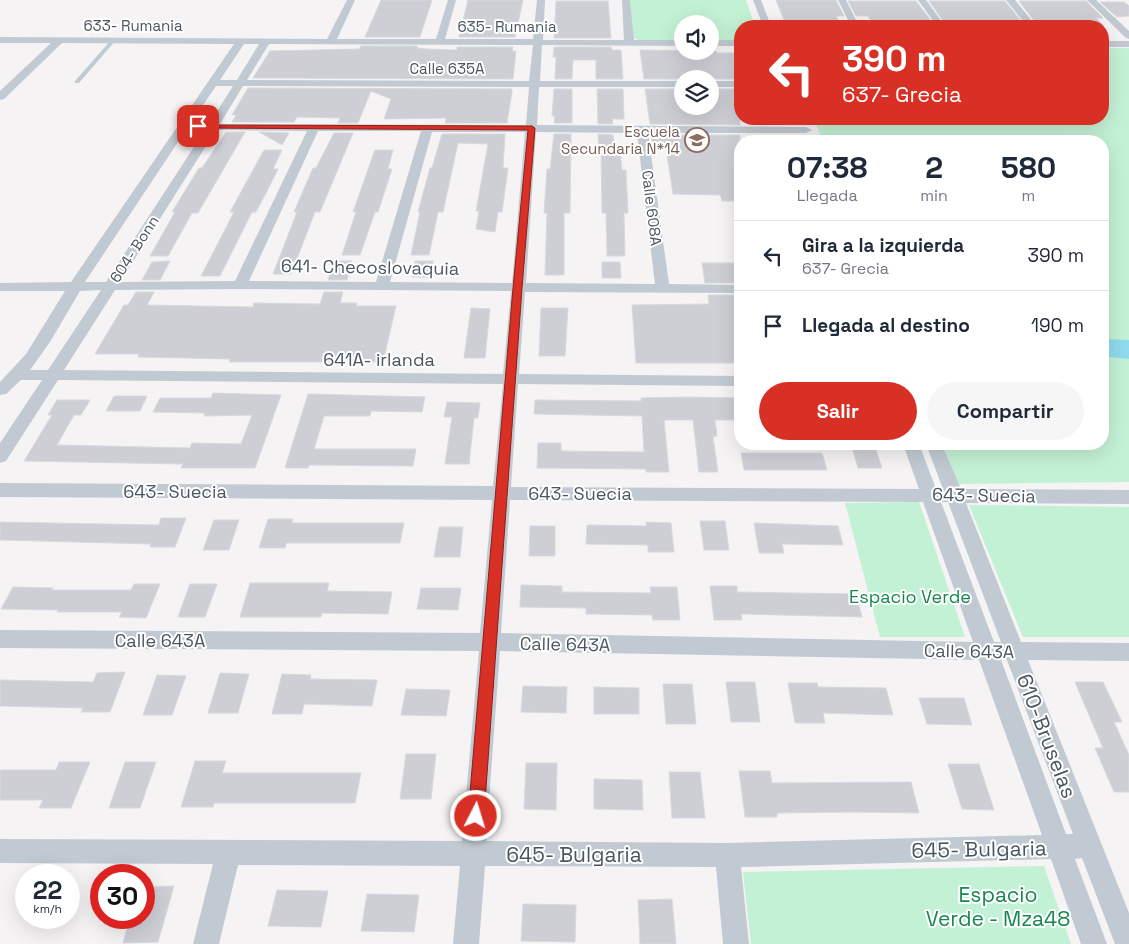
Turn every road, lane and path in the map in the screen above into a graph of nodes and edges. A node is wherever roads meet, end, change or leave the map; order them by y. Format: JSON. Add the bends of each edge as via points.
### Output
{"nodes":[{"id":1,"x":351,"y":0,"type":"edge"},
{"id":2,"x":452,"y":0,"type":"edge"},
{"id":3,"x":541,"y":0,"type":"edge"},
{"id":4,"x":626,"y":0,"type":"edge"},
{"id":5,"x":756,"y":0,"type":"edge"},
{"id":6,"x":842,"y":0,"type":"edge"},
{"id":7,"x":922,"y":0,"type":"edge"},
{"id":8,"x":1010,"y":0,"type":"edge"},
{"id":9,"x":1091,"y":0,"type":"edge"},
{"id":10,"x":764,"y":20,"type":"edge"},
{"id":11,"x":852,"y":20,"type":"edge"},
{"id":12,"x":936,"y":20,"type":"edge"},
{"id":13,"x":1027,"y":20,"type":"edge"},
{"id":14,"x":1129,"y":36,"type":"edge"},
{"id":15,"x":0,"y":40,"type":"edge"},
{"id":16,"x":60,"y":40,"type":"junction"},
{"id":17,"x":114,"y":40,"type":"junction"},
{"id":18,"x":241,"y":41,"type":"junction"},
{"id":19,"x":266,"y":41,"type":"junction"},
{"id":20,"x":331,"y":41,"type":"junction"},
{"id":21,"x":440,"y":41,"type":"junction"},
{"id":22,"x":538,"y":42,"type":"junction"},
{"id":23,"x":629,"y":42,"type":"junction"},
{"id":24,"x":674,"y":43,"type":"edge"},
{"id":25,"x":719,"y":43,"type":"edge"},
{"id":26,"x":734,"y":43,"type":"edge"},
{"id":27,"x":1109,"y":44,"type":"edge"},
{"id":28,"x":1129,"y":44,"type":"edge"},
{"id":29,"x":77,"y":82,"type":"dead end"},
{"id":30,"x":239,"y":82,"type":"junction"},
{"id":31,"x":536,"y":83,"type":"junction"},
{"id":32,"x":212,"y":84,"type":"junction"},
{"id":33,"x":674,"y":84,"type":"edge"},
{"id":34,"x":719,"y":84,"type":"edge"},
{"id":35,"x":734,"y":84,"type":"edge"},
{"id":36,"x":0,"y":97,"type":"edge"},
{"id":37,"x":772,"y":125,"type":"edge"},
{"id":38,"x":184,"y":126,"type":"junction"},
{"id":39,"x":211,"y":126,"type":"junction"},
{"id":40,"x":314,"y":127,"type":"junction"},
{"id":41,"x":428,"y":127,"type":"junction"},
{"id":42,"x":532,"y":128,"type":"junction"},
{"id":43,"x":642,"y":129,"type":"junction"},
{"id":44,"x":147,"y":182,"type":"junction"},
{"id":45,"x":178,"y":182,"type":"junction"},
{"id":46,"x":240,"y":284,"type":"junction"},
{"id":47,"x":111,"y":285,"type":"junction"},
{"id":48,"x":0,"y":286,"type":"edge"},
{"id":49,"x":75,"y":286,"type":"junction"},
{"id":50,"x":382,"y":286,"type":"junction"},
{"id":51,"x":517,"y":288,"type":"junction"},
{"id":52,"x":662,"y":288,"type":"junction"},
{"id":53,"x":734,"y":289,"type":"edge"},
{"id":54,"x":18,"y":376,"type":"junction"},
{"id":55,"x":51,"y":377,"type":"junction"},
{"id":56,"x":511,"y":380,"type":"junction"},
{"id":57,"x":734,"y":381,"type":"edge"},
{"id":58,"x":0,"y":390,"type":"edge"},
{"id":59,"x":912,"y":450,"type":"edge"},
{"id":60,"x":936,"y":450,"type":"edge"},
{"id":61,"x":0,"y":457,"type":"edge"},
{"id":62,"x":0,"y":490,"type":"edge"},
{"id":63,"x":502,"y":493,"type":"junction"},
{"id":64,"x":929,"y":494,"type":"junction"},
{"id":65,"x":952,"y":495,"type":"junction"},
{"id":66,"x":1129,"y":497,"type":"edge"},
{"id":67,"x":0,"y":639,"type":"edge"},
{"id":68,"x":490,"y":642,"type":"junction"},
{"id":69,"x":987,"y":651,"type":"junction"},
{"id":70,"x":1015,"y":652,"type":"junction"},
{"id":71,"x":1129,"y":652,"type":"edge"},
{"id":72,"x":1089,"y":846,"type":"junction"},
{"id":73,"x":1058,"y":847,"type":"junction"},
{"id":74,"x":0,"y":851,"type":"edge"},
{"id":75,"x":229,"y":852,"type":"junction"},
{"id":76,"x":473,"y":854,"type":"junction"},
{"id":77,"x":726,"y":855,"type":"junction"},
{"id":78,"x":206,"y":944,"type":"edge"},
{"id":79,"x":466,"y":944,"type":"edge"},
{"id":80,"x":736,"y":944,"type":"edge"},
{"id":81,"x":1094,"y":944,"type":"edge"},
{"id":82,"x":1128,"y":944,"type":"edge"}],
"edges":[{"from":1,"to":20,"type":"street"},
{"from":2,"to":21,"type":"street"},
{"from":3,"to":22,"type":"street"},
{"from":4,"to":23,"type":"street"},
{"from":5,"to":10,"type":"street"},
{"from":6,"to":11,"type":"street"},
{"from":7,"to":12,"type":"street"},
{"from":8,"to":13,"type":"street"},
{"from":9,"to":14,"type":"street"},
{"from":15,"to":16,"type":"street","name":"633- Rumania"},
{"from":16,"to":17,"type":"street","name":"633- Rumania"},
{"from":16,"to":36,"type":"street"},
{"from":17,"to":18,"type":"street","name":"633- Rumania"},
{"from":17,"to":29,"type":"lane"},
{"from":18,"to":19,"type":"street","name":"633- Rumania"},
{"from":18,"to":32,"type":"street","name":"604- Bonn"},
{"from":19,"to":20,"type":"street","name":"635- Rumania"},
{"from":19,"to":30,"type":"street","name":"604- Bonn"},
{"from":20,"to":21,"type":"street","name":"635- Rumania"},
{"from":21,"to":22,"type":"street","name":"635- Rumania"},
{"from":22,"to":23,"type":"street","name":"635- Rumania"},
{"from":22,"to":31,"type":"street"},
{"from":23,"to":24,"type":"street","name":"635- Rumania"},
{"from":25,"to":26,"type":"street"},
{"from":27,"to":28,"type":"street"},
{"from":30,"to":31,"type":"street","name":"Calle 635A"},
{"from":30,"to":32,"type":"street","name":"Calle 635A"},
{"from":30,"to":39,"type":"street","name":"604- Bonn"},
{"from":31,"to":33,"type":"street","name":"Calle 635A"},
{"from":31,"to":42,"type":"street"},
{"from":32,"to":38,"type":"street","name":"604- Bonn"},
{"from":34,"to":35,"type":"street"},
{"from":37,"to":43,"type":"street"},
{"from":38,"to":39,"type":"street"},
{"from":38,"to":44,"type":"street","name":"604- Bonn"},
{"from":39,"to":40,"type":"street"},
{"from":39,"to":45,"type":"street","name":"604- Bonn"},
{"from":40,"to":41,"type":"street"},
{"from":40,"to":46,"type":"street"},
{"from":41,"to":42,"type":"street"},
{"from":41,"to":50,"type":"street"},
{"from":42,"to":43,"type":"street"},
{"from":42,"to":51,"type":"street"},
{"from":43,"to":52,"type":"street","name":"Calle 608A"},
{"from":44,"to":45,"type":"street"},
{"from":44,"to":49,"type":"street","name":"604- Bonn"},
{"from":45,"to":47,"type":"street","name":"604- Bonn"},
{"from":46,"to":47,"type":"street","name":"641- Checoslovaquia"},
{"from":46,"to":50,"type":"street","name":"641- Checoslovaquia"},
{"from":47,"to":49,"type":"street","name":"641- Checoslovaquia"},
{"from":47,"to":55,"type":"street","name":"604- Bonn"},
{"from":48,"to":49,"type":"street","name":"641- Checoslovaquia"},
{"from":49,"to":54,"type":"street","name":"604- Bonn"},
{"from":50,"to":51,"type":"street","name":"641- Checoslovaquia"},
{"from":51,"to":52,"type":"street","name":"641- Checoslovaquia"},
{"from":51,"to":56,"type":"street"},
{"from":52,"to":53,"type":"street","name":"641- Checoslovaquia"},
{"from":54,"to":55,"type":"street","name":"641A- irlanda"},
{"from":54,"to":58,"type":"street","name":"604- Bonn"},
{"from":55,"to":56,"type":"street","name":"641A- irlanda"},
{"from":55,"to":61,"type":"street","name":"604- Bonn"},
{"from":56,"to":57,"type":"street","name":"641A- irlanda"},
{"from":56,"to":63,"type":"street"},
{"from":59,"to":64,"type":"street","name":"610-Bruselas"},
{"from":60,"to":65,"type":"street","name":"610-Bruselas"},
{"from":62,"to":63,"type":"street","name":"643- Suecia"},
{"from":63,"to":64,"type":"street","name":"643- Suecia"},
{"from":63,"to":68,"type":"street"},
{"from":64,"to":65,"type":"street","name":"643- Suecia"},
{"from":64,"to":69,"type":"street","name":"610-Bruselas"},
{"from":65,"to":66,"type":"street","name":"643- Suecia"},
{"from":65,"to":70,"type":"street","name":"610-Bruselas"},
{"from":67,"to":68,"type":"street","name":"Calle 643A"},
{"from":68,"to":69,"type":"street","name":"Calle 643A"},
{"from":68,"to":76,"type":"street"},
{"from":69,"to":70,"type":"street","name":"Calle 643A"},
{"from":69,"to":73,"type":"street","name":"610-Bruselas"},
{"from":70,"to":71,"type":"street","name":"Calle 643A"},
{"from":70,"to":72,"type":"street","name":"610-Bruselas"},
{"from":72,"to":73,"type":"street","name":"645- Bulgaria"},
{"from":72,"to":82,"type":"street","name":"610-Bruselas"},
{"from":73,"to":77,"type":"street","name":"645- Bulgaria"},
{"from":73,"to":81,"type":"street","name":"610-Bruselas"},
{"from":74,"to":75,"type":"street","name":"645- Bulgaria"},
{"from":75,"to":76,"type":"street","name":"645- Bulgaria"},
{"from":75,"to":78,"type":"street"},
{"from":76,"to":77,"type":"street","name":"645- Bulgaria"},
{"from":76,"to":79,"type":"street"},
{"from":77,"to":80,"type":"street"}]}
